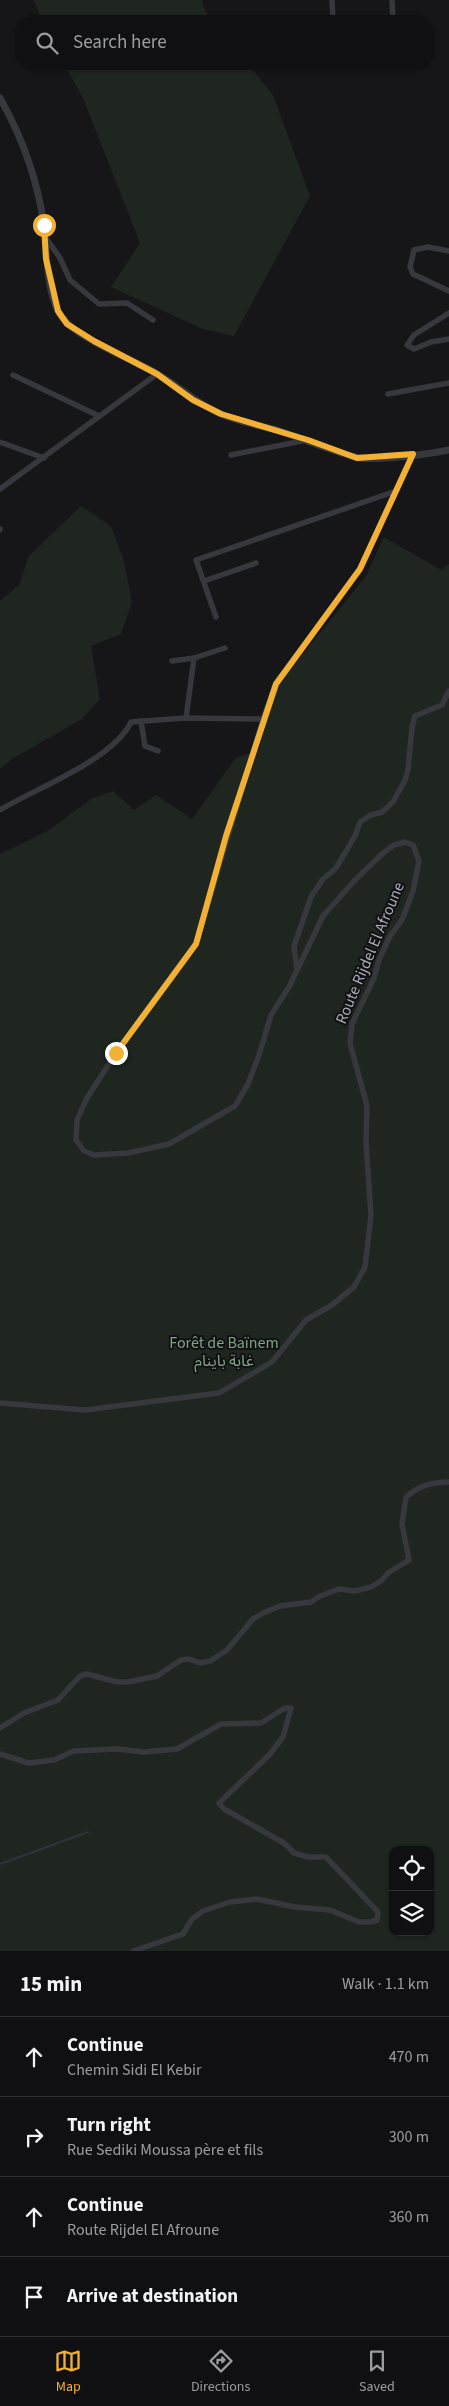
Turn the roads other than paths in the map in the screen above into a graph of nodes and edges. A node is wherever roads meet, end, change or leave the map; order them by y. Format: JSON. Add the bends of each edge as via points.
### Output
{"nodes":[{"id":1,"x":332,"y":0,"type":"edge"},
{"id":2,"x":392,"y":0,"type":"edge"},
{"id":3,"x":333,"y":15,"type":"edge"},
{"id":4,"x":393,"y":15,"type":"edge"},
{"id":5,"x":0,"y":98,"type":"edge"},
{"id":6,"x":44,"y":236,"type":"junction"},
{"id":7,"x":449,"y":251,"type":"edge"},
{"id":8,"x":449,"y":291,"type":"edge"},
{"id":9,"x":449,"y":313,"type":"edge"},
{"id":10,"x":154,"y":320,"type":"dead end"},
{"id":11,"x":449,"y":339,"type":"edge"},
{"id":12,"x":157,"y":374,"type":"junction"},
{"id":13,"x":13,"y":375,"type":"dead end"},
{"id":14,"x":449,"y":383,"type":"edge"},
{"id":15,"x":388,"y":394,"type":"dead end"},
{"id":16,"x":99,"y":416,"type":"junction"},
{"id":17,"x":308,"y":440,"type":"junction"},
{"id":18,"x":0,"y":442,"type":"edge"},
{"id":19,"x":449,"y":450,"type":"edge"},
{"id":20,"x":413,"y":454,"type":"junction"},
{"id":21,"x":231,"y":455,"type":"dead end"},
{"id":22,"x":44,"y":458,"type":"junction"},
{"id":23,"x":0,"y":489,"type":"edge"},
{"id":24,"x":396,"y":491,"type":"junction"},
{"id":25,"x":256,"y":562,"type":"dead end"},
{"id":26,"x":204,"y":581,"type":"junction"},
{"id":27,"x":216,"y":617,"type":"dead end"},
{"id":28,"x":225,"y":648,"type":"dead end"},
{"id":29,"x":194,"y":658,"type":"junction"},
{"id":30,"x":172,"y":661,"type":"dead end"},
{"id":31,"x":449,"y":691,"type":"edge"},
{"id":32,"x":186,"y":718,"type":"junction"},
{"id":33,"x":263,"y":719,"type":"junction"},
{"id":34,"x":141,"y":722,"type":"junction"},
{"id":35,"x":158,"y":751,"type":"dead end"},
{"id":36,"x":0,"y":810,"type":"edge"},
{"id":37,"x":296,"y":970,"type":"junction"},
{"id":38,"x":0,"y":1403,"type":"edge"},
{"id":39,"x":449,"y":1482,"type":"edge"},
{"id":40,"x":0,"y":1728,"type":"edge"},
{"id":41,"x":0,"y":1754,"type":"edge"},
{"id":42,"x":133,"y":1951,"type":"edge"}],
"edges":[{"from":1,"to":3,"type":"street"},
{"from":2,"to":4,"type":"street"},
{"from":5,"to":6,"type":"street","via":[[25,150],[40,206]]},
{"from":6,"to":10,"type":"street","via":[[60,258],[70,280],[99,304],[127,303]]},
{"from":6,"to":12,"type":"street","via":[[52,290],[58,311],[67,324]]},
{"from":7,"to":8,"type":"street","via":[[428,247],[414,250],[410,267],[412,274]]},
{"from":9,"to":11,"type":"street","via":[[414,335],[407,345],[414,349]]},
{"from":12,"to":16,"type":"street"},
{"from":12,"to":17,"type":"street","via":[[193,400],[221,414]]},
{"from":13,"to":16,"type":"street"},
{"from":14,"to":15,"type":"street"},
{"from":16,"to":22,"type":"street"},
{"from":17,"to":20,"type":"street","via":[[357,458]]},
{"from":17,"to":21,"type":"street"},
{"from":18,"to":22,"type":"street"},
{"from":19,"to":20,"type":"street"},
{"from":20,"to":24,"type":"street"},
{"from":22,"to":23,"type":"street"},
{"from":24,"to":26,"type":"street","via":[[196,560]]},
{"from":24,"to":33,"type":"street","via":[[360,569],[276,684]]},
{"from":25,"to":26,"type":"street"},
{"from":26,"to":27,"type":"street"},
{"from":28,"to":29,"type":"street"},
{"from":29,"to":30,"type":"street"},
{"from":29,"to":32,"type":"street"},
{"from":31,"to":37,"type":"street","via":[[442,704],[415,716],[408,770],[392,802],[382,812],[360,822],[336,868],[323,879],[311,897],[294,946]]},
{"from":32,"to":33,"type":"street"},
{"from":32,"to":34,"type":"street"},
{"from":33,"to":37,"type":"street","name":"Route Rijdel El Afroune","via":[[196,944],[87,1098],[77,1120],[76,1140],[84,1151],[94,1155],[128,1153],[168,1144],[235,1106],[248,1084],[271,1015]]},
{"from":34,"to":35,"type":"street","via":[[145,746]]},
{"from":34,"to":36,"type":"street","via":[[131,722],[125,736],[70,774]]},
{"from":37,"to":38,"type":"street","name":"Route Rijdel El Afroune","via":[[323,916],[355,880],[394,844],[405,842],[413,845],[419,861],[413,891],[352,1024],[350,1043],[367,1106],[371,1206],[366,1268],[354,1287],[306,1320],[272,1362],[219,1393],[85,1410]]},
{"from":39,"to":40,"type":"street","via":[[433,1482],[416,1488],[406,1497],[402,1524],[409,1560],[376,1584],[355,1591],[339,1589],[311,1602],[280,1606],[263,1613],[252,1619],[227,1650],[210,1661],[181,1660],[157,1676],[128,1682],[87,1674],[80,1676],[58,1700],[24,1713]]},
{"from":41,"to":42,"type":"street","via":[[28,1762],[54,1760],[74,1751],[177,1749],[221,1724],[262,1723],[285,1708],[291,1708],[283,1737],[220,1803],[224,1809],[284,1843],[294,1853],[326,1857],[378,1912],[378,1920],[359,1922],[330,1910],[257,1899],[230,1902],[203,1911],[192,1919],[183,1934]]}]}
